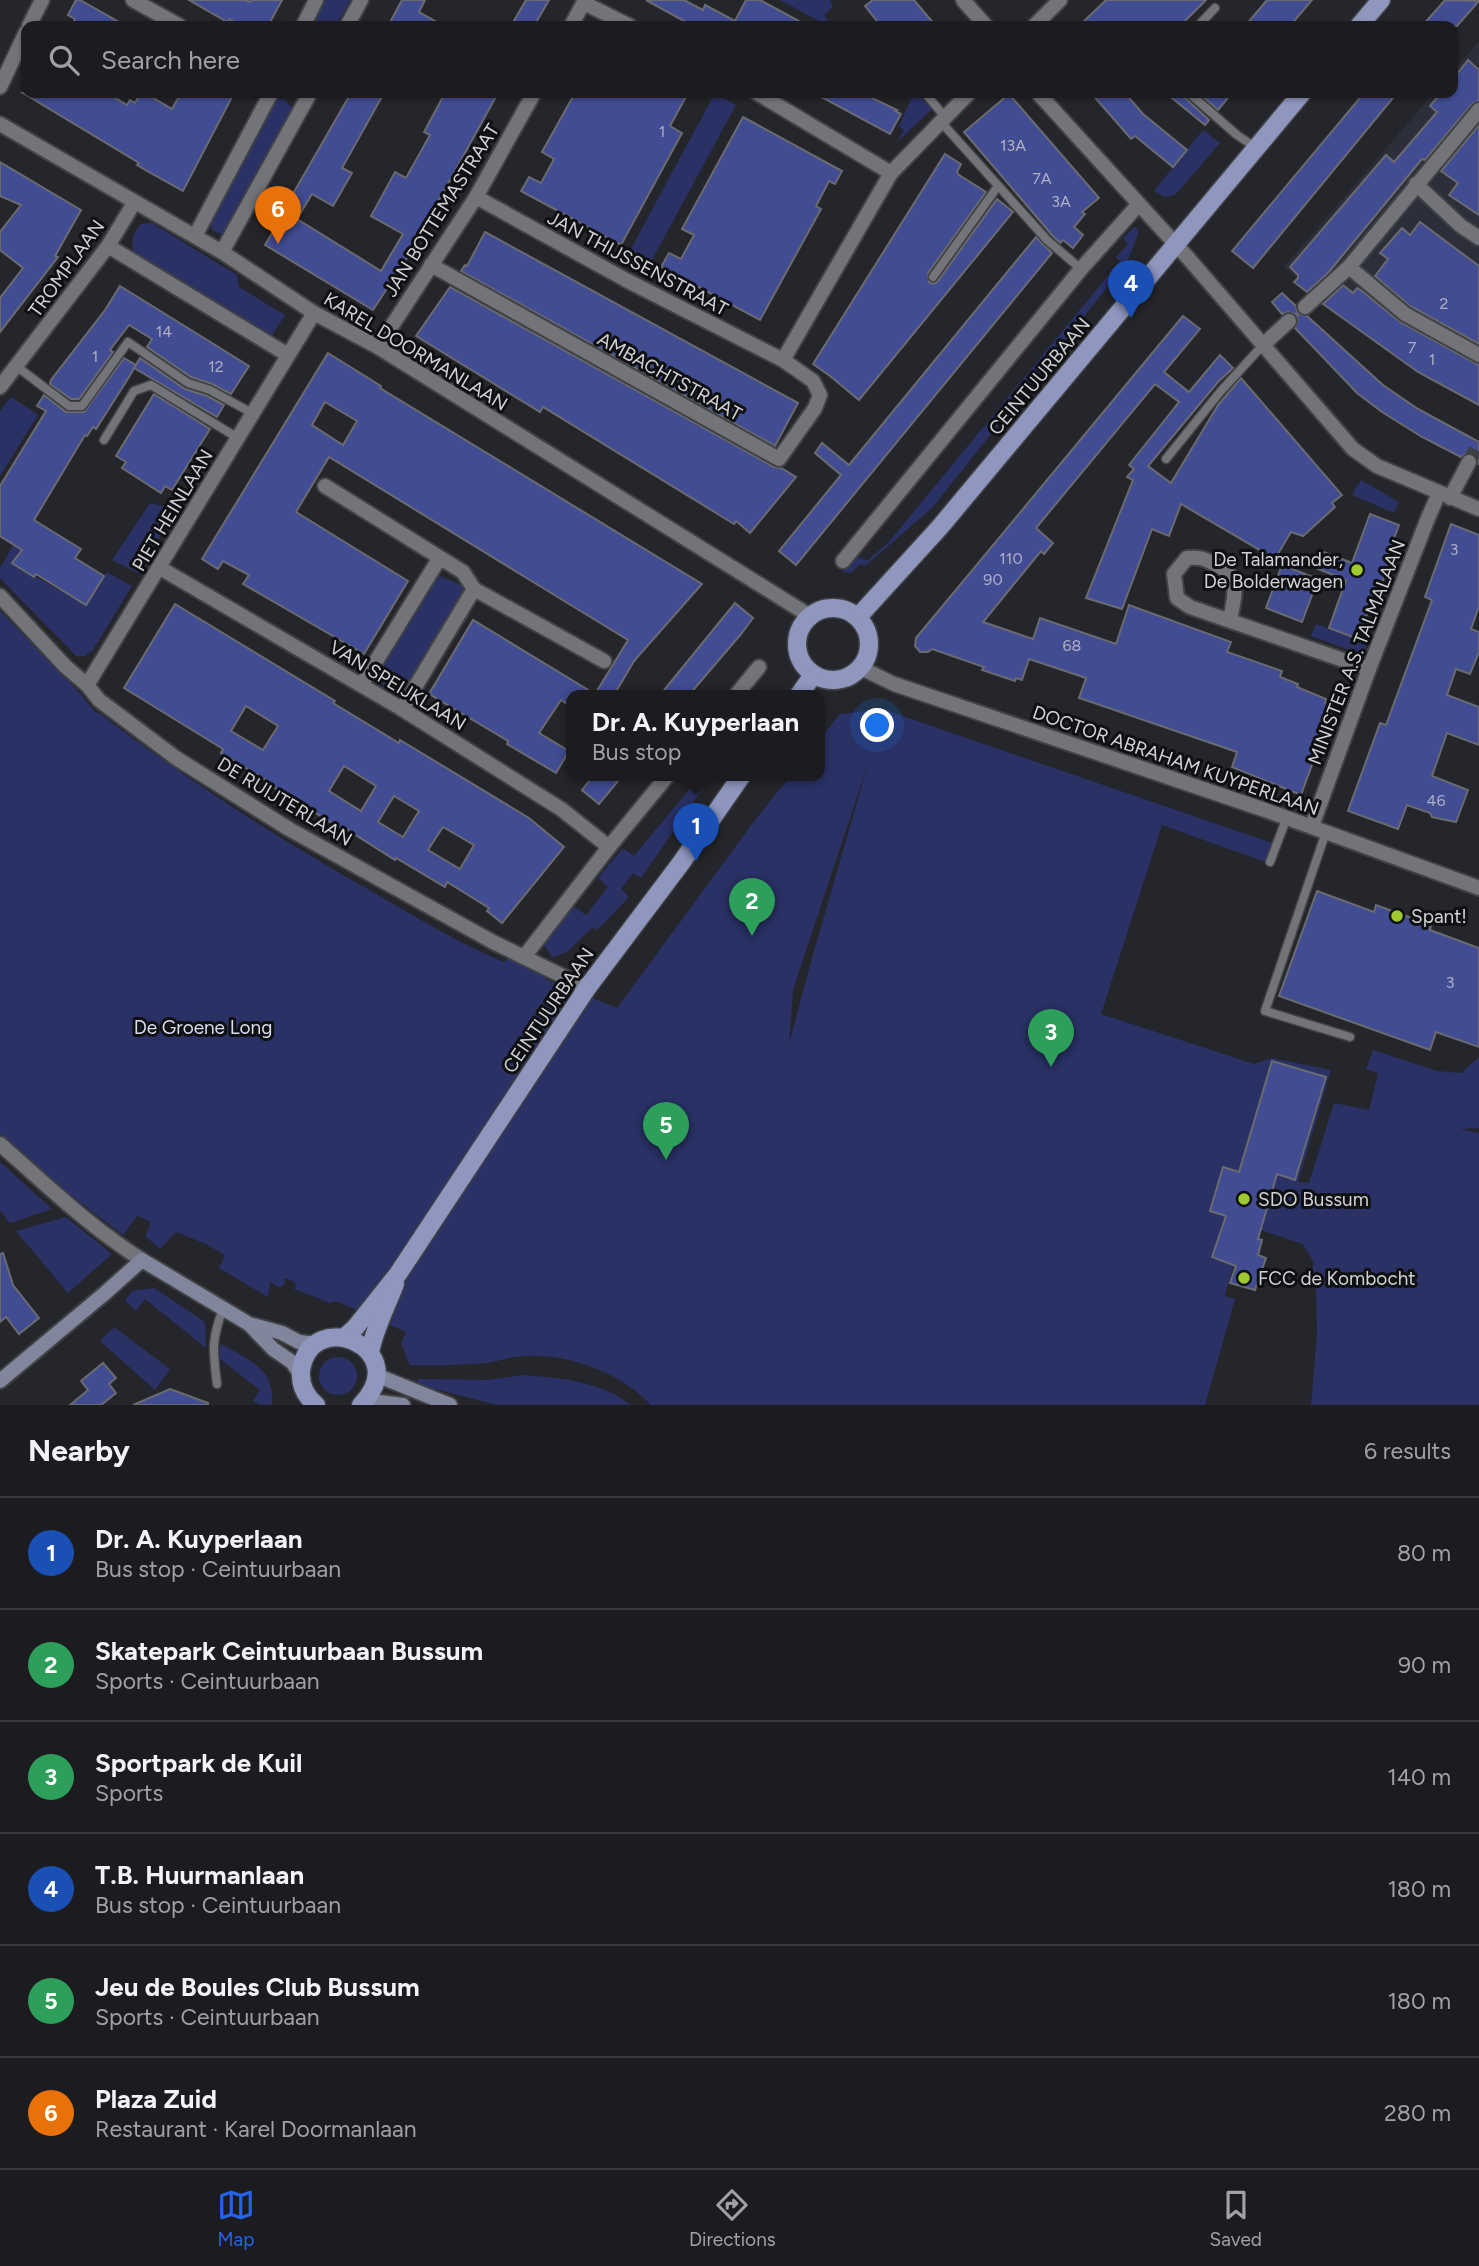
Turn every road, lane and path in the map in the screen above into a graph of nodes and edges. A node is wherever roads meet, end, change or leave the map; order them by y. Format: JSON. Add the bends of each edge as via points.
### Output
{"nodes":[{"id":1,"x":42,"y":0,"type":"edge"},
{"id":2,"x":133,"y":0,"type":"edge"},
{"id":3,"x":316,"y":0,"type":"edge"},
{"id":4,"x":361,"y":0,"type":"edge"},
{"id":5,"x":963,"y":0,"type":"edge"},
{"id":6,"x":1060,"y":0,"type":"edge"},
{"id":7,"x":1381,"y":0,"type":"edge"},
{"id":8,"x":584,"y":1,"type":"edge"},
{"id":9,"x":1215,"y":8,"type":"dead end"},
{"id":10,"x":32,"y":21,"type":"edge"},
{"id":11,"x":171,"y":21,"type":"edge"},
{"id":12,"x":306,"y":21,"type":"edge"},
{"id":13,"x":350,"y":21,"type":"edge"},
{"id":14,"x":574,"y":21,"type":"edge"},
{"id":15,"x":621,"y":21,"type":"edge"},
{"id":16,"x":982,"y":21,"type":"edge"},
{"id":17,"x":1039,"y":21,"type":"edge"},
{"id":18,"x":1203,"y":21,"type":"edge"},
{"id":19,"x":1363,"y":21,"type":"edge"},
{"id":20,"x":21,"y":43,"type":"edge"},
{"id":21,"x":0,"y":87,"type":"edge"},
{"id":22,"x":268,"y":98,"type":"edge"},
{"id":23,"x":307,"y":98,"type":"edge"},
{"id":24,"x":531,"y":98,"type":"edge"},
{"id":25,"x":765,"y":98,"type":"edge"},
{"id":26,"x":928,"y":98,"type":"edge"},
{"id":27,"x":964,"y":98,"type":"edge"},
{"id":28,"x":1043,"y":98,"type":"edge"},
{"id":29,"x":1195,"y":98,"type":"edge"},
{"id":30,"x":1298,"y":98,"type":"edge"},
{"id":31,"x":1479,"y":110,"type":"edge"},
{"id":32,"x":943,"y":119,"type":"junction"},
{"id":33,"x":0,"y":124,"type":"edge"},
{"id":34,"x":1255,"y":147,"type":"junction"},
{"id":35,"x":891,"y":173,"type":"junction"},
{"id":36,"x":1416,"y":184,"type":"junction"},
{"id":37,"x":998,"y":186,"type":"junction"},
{"id":38,"x":476,"y":197,"type":"junction"},
{"id":39,"x":134,"y":203,"type":"junction"},
{"id":40,"x":1139,"y":204,"type":"junction"},
{"id":41,"x":195,"y":236,"type":"junction"},
{"id":42,"x":1479,"y":238,"type":"edge"},
{"id":43,"x":1175,"y":245,"type":"junction"},
{"id":44,"x":108,"y":246,"type":"junction"},
{"id":45,"x":222,"y":252,"type":"junction"},
{"id":46,"x":431,"y":265,"type":"junction"},
{"id":47,"x":1349,"y":267,"type":"junction"},
{"id":48,"x":1081,"y":268,"type":"junction"},
{"id":49,"x":933,"y":277,"type":"dead end"},
{"id":50,"x":1305,"y":307,"type":"dead end"},
{"id":51,"x":314,"y":313,"type":"junction"},
{"id":52,"x":1289,"y":321,"type":"dead end"},
{"id":53,"x":1262,"y":345,"type":"junction"},
{"id":54,"x":378,"y":347,"type":"junction"},
{"id":55,"x":288,"y":355,"type":"junction"},
{"id":56,"x":1479,"y":355,"type":"edge"},
{"id":57,"x":783,"y":360,"type":"junction"},
{"id":58,"x":16,"y":366,"type":"junction"},
{"id":59,"x":0,"y":387,"type":"edge"},
{"id":60,"x":252,"y":413,"type":"junction"},
{"id":61,"x":238,"y":438,"type":"junction"},
{"id":62,"x":104,"y":440,"type":"dead end"},
{"id":63,"x":1166,"y":459,"type":"dead end"},
{"id":64,"x":1469,"y":461,"type":"tunnel mouth"},
{"id":65,"x":325,"y":486,"type":"dead end"},
{"id":66,"x":1445,"y":496,"type":"junction"},
{"id":67,"x":1479,"y":509,"type":"edge"},
{"id":68,"x":439,"y":558,"type":"junction"},
{"id":69,"x":843,"y":562,"type":"dead end"},
{"id":70,"x":160,"y":568,"type":"junction"},
{"id":71,"x":474,"y":589,"type":"junction"},
{"id":72,"x":0,"y":596,"type":"edge"},
{"id":73,"x":810,"y":616,"type":"junction"},
{"id":74,"x":858,"y":617,"type":"junction"},
{"id":75,"x":1230,"y":620,"type":"junction"},
{"id":76,"x":604,"y":661,"type":"dead end"},
{"id":77,"x":759,"y":667,"type":"dead end"},
{"id":78,"x":861,"y":668,"type":"junction"},
{"id":79,"x":1369,"y":669,"type":"junction"},
{"id":80,"x":813,"y":675,"type":"junction"},
{"id":81,"x":362,"y":684,"type":"junction"},
{"id":82,"x":87,"y":685,"type":"junction"},
{"id":83,"x":740,"y":690,"type":"edge"},
{"id":84,"x":802,"y":690,"type":"edge"},
{"id":85,"x":402,"y":709,"type":"junction"},
{"id":86,"x":663,"y":781,"type":"edge"},
{"id":87,"x":738,"y":781,"type":"edge"},
{"id":88,"x":1287,"y":817,"type":"junction"},
{"id":89,"x":1319,"y":829,"type":"junction"},
{"id":90,"x":609,"y":847,"type":"junction"},
{"id":91,"x":1270,"y":862,"type":"dead end"},
{"id":92,"x":1479,"y":888,"type":"edge"},
{"id":93,"x":524,"y":957,"type":"junction"},
{"id":94,"x":587,"y":988,"type":"junction"},
{"id":95,"x":1350,"y":1037,"type":"dead end"},
{"id":96,"x":0,"y":1144,"type":"edge"},
{"id":97,"x":142,"y":1260,"type":"junction"},
{"id":98,"x":398,"y":1274,"type":"junction"},
{"id":99,"x":223,"y":1308,"type":"junction"},
{"id":100,"x":249,"y":1324,"type":"junction"},
{"id":101,"x":345,"y":1337,"type":"junction"},
{"id":102,"x":318,"y":1344,"type":"junction"},
{"id":103,"x":370,"y":1353,"type":"junction"},
{"id":104,"x":376,"y":1372,"type":"junction"},
{"id":105,"x":301,"y":1375,"type":"junction"},
{"id":106,"x":0,"y":1381,"type":"edge"},
{"id":107,"x":217,"y":1384,"type":"dead end"},
{"id":108,"x":309,"y":1402,"type":"edge"},
{"id":109,"x":361,"y":1405,"type":"edge"},
{"id":110,"x":403,"y":1405,"type":"edge"},
{"id":111,"x":450,"y":1405,"type":"edge"}],
"edges":[{"from":1,"to":10,"type":"street"},
{"from":2,"to":11,"type":"street"},
{"from":3,"to":12,"type":"street"},
{"from":4,"to":13,"type":"street"},
{"from":5,"to":16,"type":"street"},
{"from":6,"to":17,"type":"street"},
{"from":7,"to":19,"type":"main road"},
{"from":8,"to":14,"type":"street"},
{"from":8,"to":15,"type":"street"},
{"from":9,"to":18,"type":"lane"},
{"from":20,"to":21,"type":"street"},
{"from":22,"to":41,"type":"street"},
{"from":23,"to":45,"type":"street"},
{"from":24,"to":38,"type":"street","name":"JAN BOTTEMASTRAAT"},
{"from":25,"to":35,"type":"street"},
{"from":26,"to":32,"type":"lane"},
{"from":27,"to":32,"type":"street"},
{"from":28,"to":40,"type":"street"},
{"from":29,"to":34,"type":"lane"},
{"from":30,"to":34,"type":"main road","name":"CEINTUURBAAN"},
{"from":31,"to":36,"type":"street"},
{"from":32,"to":35,"type":"street"},
{"from":32,"to":37,"type":"lane"},
{"from":33,"to":39,"type":"street","name":"KAREL DOORMANLAAN"},
{"from":34,"to":43,"type":"main road","name":"CEINTUURBAAN"},
{"from":35,"to":57,"type":"street"},
{"from":36,"to":42,"type":"street"},
{"from":36,"to":47,"type":"street"},
{"from":37,"to":48,"type":"lane","via":[[1047,240]]},
{"from":37,"to":49,"type":"lane"},
{"from":38,"to":46,"type":"street","name":"JAN BOTTEMASTRAAT"},
{"from":38,"to":57,"type":"street","name":"JAN THIJSSENSTRAAT"},
{"from":39,"to":41,"type":"street","name":"KAREL DOORMANLAAN"},
{"from":39,"to":44,"type":"street","name":"TROMPLAAN"},
{"from":40,"to":43,"type":"street"},
{"from":40,"to":48,"type":"street","name":"CEINTUURBAAN"},
{"from":41,"to":45,"type":"street","name":"KAREL DOORMANLAAN"},
{"from":43,"to":53,"type":"street"},
{"from":43,"to":74,"type":"main road","name":"CEINTUURBAAN","via":[[940,527]]},
{"from":44,"to":55,"type":"street"},
{"from":44,"to":58,"type":"street","name":"TROMPLAAN"},
{"from":45,"to":51,"type":"street","name":"KAREL DOORMANLAAN"},
{"from":46,"to":54,"type":"street","name":"JAN BOTTEMASTRAAT"},
{"from":46,"to":57,"type":"street","name":"AMBACHTSTRAAT","via":[[779,459],[820,394],[813,381]]},
{"from":47,"to":50,"type":"street"},
{"from":47,"to":56,"type":"street","via":[[1405,314]]},
{"from":48,"to":69,"type":"street","name":"CEINTUURBAAN"},
{"from":51,"to":54,"type":"street","name":"KAREL DOORMANLAAN"},
{"from":51,"to":55,"type":"street","name":"PIET HEINLAAN"},
{"from":52,"to":53,"type":"street"},
{"from":53,"to":63,"type":"lane"},
{"from":53,"to":66,"type":"street","via":[[1353,449],[1377,466]]},
{"from":54,"to":73,"type":"street","name":"KAREL DOORMANLAAN"},
{"from":55,"to":60,"type":"street","name":"PIET HEINLAAN"},
{"from":58,"to":59,"type":"street","name":"TROMPLAAN"},
{"from":58,"to":60,"type":"lane","via":[[69,406],[82,406],[128,342],[188,383]]},
{"from":60,"to":61,"type":"street","name":"PIET HEINLAAN"},
{"from":61,"to":62,"type":"lane","via":[[151,386],[134,391]]},
{"from":61,"to":70,"type":"street","name":"PIET HEINLAAN"},
{"from":64,"to":66,"type":"street","name":"MINISTER A.S. TALMALAAN"},
{"from":65,"to":68,"type":"street"},
{"from":66,"to":67,"type":"street"},
{"from":66,"to":79,"type":"street","name":"MINISTER A.S. TALMALAAN","via":[[1427,518]]},
{"from":68,"to":71,"type":"street","via":[[463,572]]},
{"from":68,"to":81,"type":"street"},
{"from":70,"to":81,"type":"street","name":"VAN SPEIJKLAAN"},
{"from":70,"to":82,"type":"street","name":"PIET HEINLAAN"},
{"from":71,"to":76,"type":"street"},
{"from":71,"to":85,"type":"street"},
{"from":72,"to":82,"type":"street","name":"DE RUIJTERLAAN"},
{"from":73,"to":74,"type":"main road","via":[[834,608]]},
{"from":73,"to":80,"type":"main road","via":[[797,643],[800,659]]},
{"from":74,"to":78,"type":"main road","via":[[870,643]]},
{"from":75,"to":75,"type":"street","via":[[1234,582],[1227,569],[1199,556],[1187,558],[1174,574],[1177,598]]},
{"from":75,"to":79,"type":"street"},
{"from":77,"to":83,"type":"street"},
{"from":78,"to":80,"type":"main road","via":[[839,680]]},
{"from":78,"to":88,"type":"street","name":"DOCTOR ABRAHAM KUYPERLAAN","via":[[894,684]]},
{"from":79,"to":89,"type":"street","name":"MINISTER A.S. TALMALAAN"},
{"from":80,"to":84,"type":"main road"},
{"from":81,"to":85,"type":"street","name":"VAN SPEIJKLAAN"},
{"from":82,"to":93,"type":"street","name":"DE RUIJTERLAAN","via":[[99,700],[176,758],[289,829]]},
{"from":85,"to":90,"type":"street","name":"VAN SPEIJKLAAN","via":[[561,809]]},
{"from":86,"to":90,"type":"street"},
{"from":87,"to":94,"type":"main road","name":"CEINTUURBAAN"},
{"from":88,"to":89,"type":"street","name":"DOCTOR ABRAHAM KUYPERLAAN"},
{"from":88,"to":91,"type":"lane"},
{"from":89,"to":92,"type":"street","name":"DOCTOR ABRAHAM KUYPERLAAN"},
{"from":89,"to":95,"type":"lane","via":[[1265,1010]]},
{"from":90,"to":93,"type":"street"},
{"from":93,"to":94,"type":"street","name":"DE RUIJTERLAAN"},
{"from":94,"to":98,"type":"main road","name":"CEINTUURBAAN"},
{"from":96,"to":97,"type":"street"},
{"from":97,"to":99,"type":"street"},
{"from":97,"to":106,"type":"street"},
{"from":98,"to":101,"type":"main road","name":"CEINTUURBAAN"},
{"from":98,"to":103,"type":"main road","name":"CEINTUURBAAN"},
{"from":99,"to":100,"type":"street"},
{"from":99,"to":107,"type":"lane","via":[[212,1345]]},
{"from":100,"to":102,"type":"street"},
{"from":100,"to":105,"type":"street"},
{"from":101,"to":102,"type":"main road"},
{"from":101,"to":103,"type":"main road"},
{"from":102,"to":105,"type":"main road","via":[[309,1352]]},
{"from":103,"to":104,"type":"main road"},
{"from":104,"to":109,"type":"main road","via":[[374,1386]]},
{"from":104,"to":111,"type":"street"},
{"from":105,"to":108,"type":"main road"},
{"from":109,"to":110,"type":"street","via":[[371,1401]]}]}
